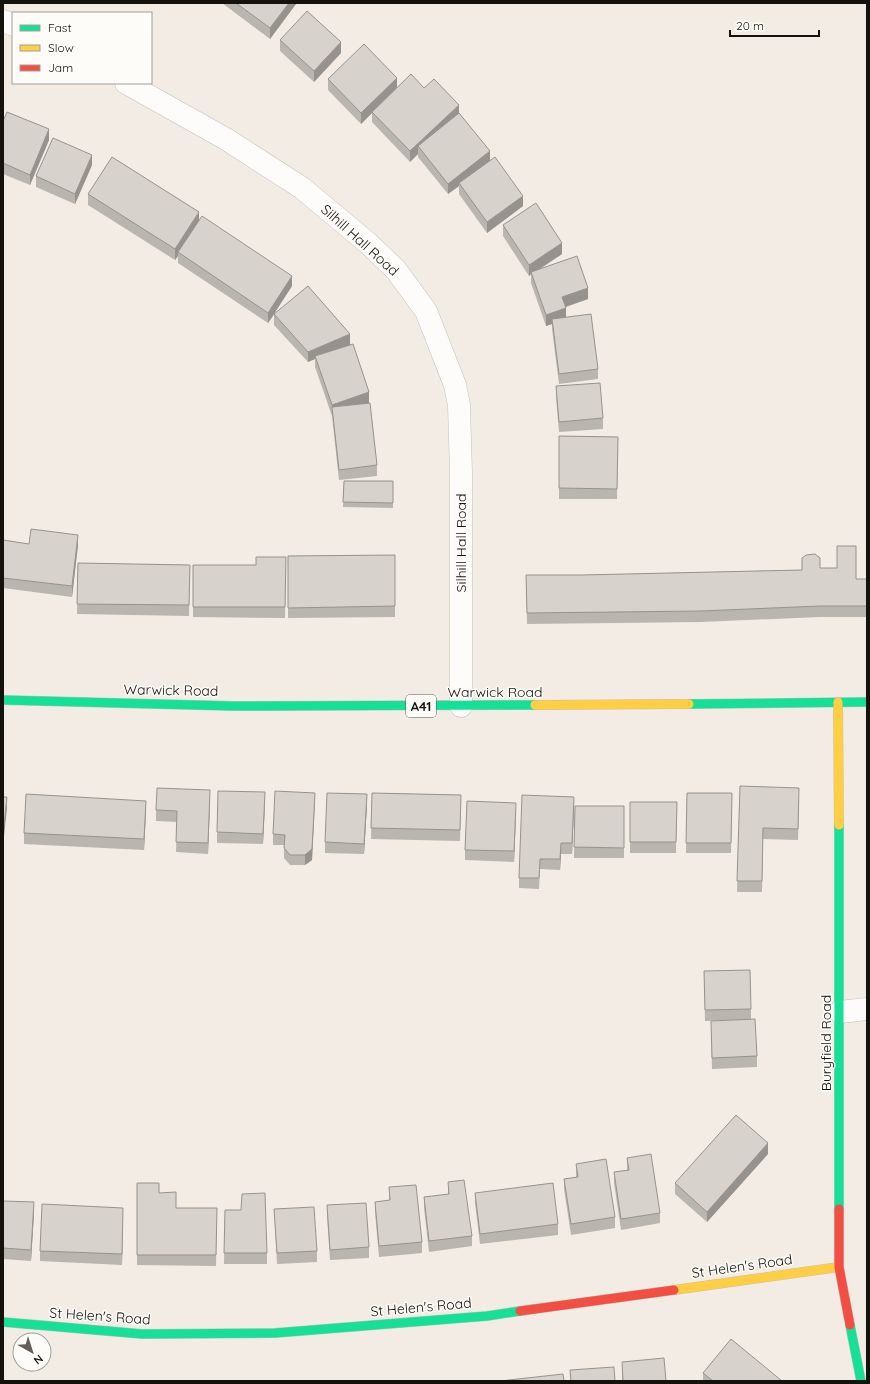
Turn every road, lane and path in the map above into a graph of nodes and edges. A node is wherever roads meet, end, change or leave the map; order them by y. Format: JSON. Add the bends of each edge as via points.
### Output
{"nodes":[{"id":1,"x":128,"y":84,"type":"edge"},
{"id":2,"x":3,"y":700,"type":"edge"},
{"id":3,"x":838,"y":702,"type":"junction"},
{"id":4,"x":867,"y":702,"type":"edge"},
{"id":5,"x":461,"y":706,"type":"junction"},
{"id":6,"x":867,"y":1009,"type":"edge"},
{"id":7,"x":840,"y":1012,"type":"junction"},
{"id":8,"x":839,"y":1267,"type":"junction"},
{"id":9,"x":3,"y":1322,"type":"edge"},
{"id":10,"x":861,"y":1381,"type":"edge"}],
"edges":[{"from":1,"to":5,"type":"street","name":"Silhill Hall Road","via":[[226,139],[302,188],[396,270],[426,311],[455,385],[459,405]]},
{"from":2,"to":5,"type":"main road","name":"Warwick Road","number":"A41","via":[[232,706]]},
{"from":3,"to":4,"type":"main road","name":"Warwick Road","number":"A41"},
{"from":3,"to":5,"type":"main road","name":"Warwick Road","number":"A41"},
{"from":3,"to":7,"type":"main road","name":"Buryfield Road"},
{"from":6,"to":7,"type":"street"},
{"from":7,"to":8,"type":"main road","name":"Buryfield Road"},
{"from":8,"to":9,"type":"main road","name":"St Helen's Road","via":[[487,1316],[275,1333],[142,1334]]},
{"from":8,"to":10,"type":"main road","name":"Buryfield Road"}]}
